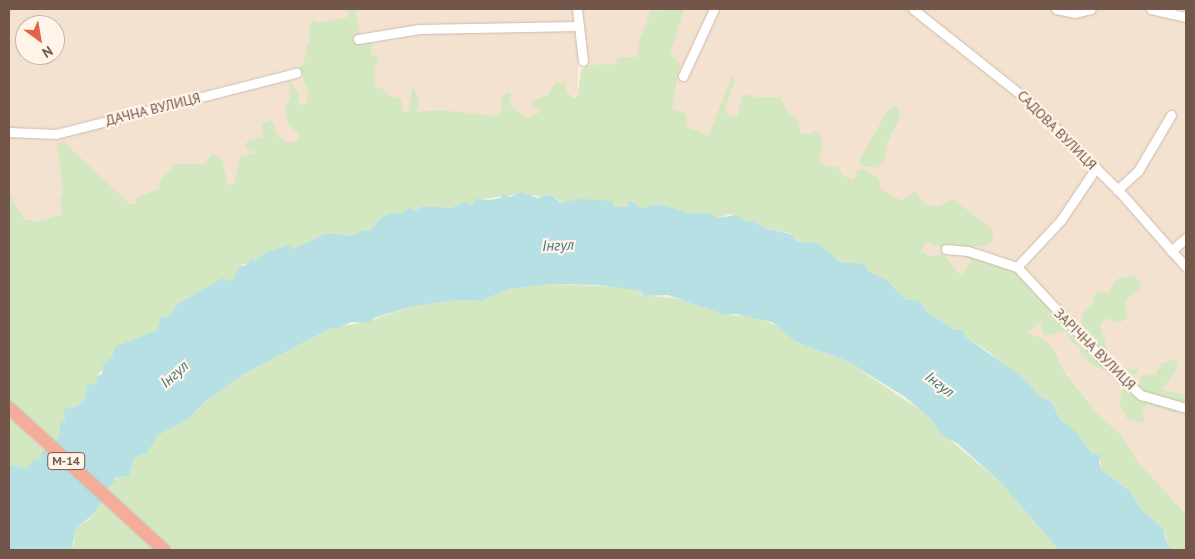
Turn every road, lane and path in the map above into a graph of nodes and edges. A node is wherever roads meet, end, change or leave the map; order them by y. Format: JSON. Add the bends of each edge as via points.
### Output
{"nodes":[{"id":1,"x":577,"y":9,"type":"edge"},
{"id":2,"x":714,"y":9,"type":"edge"},
{"id":3,"x":914,"y":9,"type":"edge"},
{"id":4,"x":1056,"y":9,"type":"edge"},
{"id":5,"x":1091,"y":9,"type":"edge"},
{"id":6,"x":1151,"y":9,"type":"edge"},
{"id":7,"x":1186,"y":17,"type":"edge"},
{"id":8,"x":579,"y":26,"type":"junction"},
{"id":9,"x":358,"y":39,"type":"dead end"},
{"id":10,"x":583,"y":61,"type":"dead end"},
{"id":11,"x":296,"y":73,"type":"dead end"},
{"id":12,"x":683,"y":76,"type":"dead end"},
{"id":13,"x":1171,"y":115,"type":"dead end"},
{"id":14,"x":9,"y":132,"type":"edge"},
{"id":15,"x":1096,"y":168,"type":"junction"},
{"id":16,"x":1117,"y":190,"type":"junction"},
{"id":17,"x":1186,"y":238,"type":"edge"},
{"id":18,"x":946,"y":249,"type":"dead end"},
{"id":19,"x":1171,"y":251,"type":"junction"},
{"id":20,"x":1186,"y":267,"type":"edge"},
{"id":21,"x":1016,"y":268,"type":"junction"},
{"id":22,"x":9,"y":408,"type":"edge"},
{"id":23,"x":1186,"y":408,"type":"edge"},
{"id":24,"x":164,"y":550,"type":"edge"}],
"edges":[{"from":1,"to":8,"type":"street"},
{"from":2,"to":12,"type":"street"},
{"from":3,"to":15,"type":"street","name":"САДОВА ВУЛИЦЯ","via":[[1008,82]]},
{"from":4,"to":5,"type":"street","via":[[1075,14]]},
{"from":6,"to":7,"type":"street"},
{"from":8,"to":9,"type":"street","via":[[419,29]]},
{"from":8,"to":10,"type":"street"},
{"from":11,"to":14,"type":"street","name":"ДАЧНА ВУЛИЦЯ","via":[[56,134]]},
{"from":13,"to":16,"type":"street","via":[[1138,171]]},
{"from":15,"to":16,"type":"street","name":"САДОВА ВУЛИЦЯ"},
{"from":15,"to":21,"type":"street","via":[[1060,220]]},
{"from":16,"to":19,"type":"street","name":"САДОВА ВУЛИЦЯ"},
{"from":17,"to":19,"type":"street"},
{"from":18,"to":21,"type":"street","name":"ЗАРІЧНА ВУЛИЦЯ","via":[[968,251]]},
{"from":19,"to":20,"type":"street","name":"САДОВА ВУЛИЦЯ"},
{"from":21,"to":23,"type":"street","name":"ЗАРІЧНА ВУЛИЦЯ","via":[[1112,370],[1141,395]]},
{"from":22,"to":24,"type":"highway","number":"М-14"}]}
